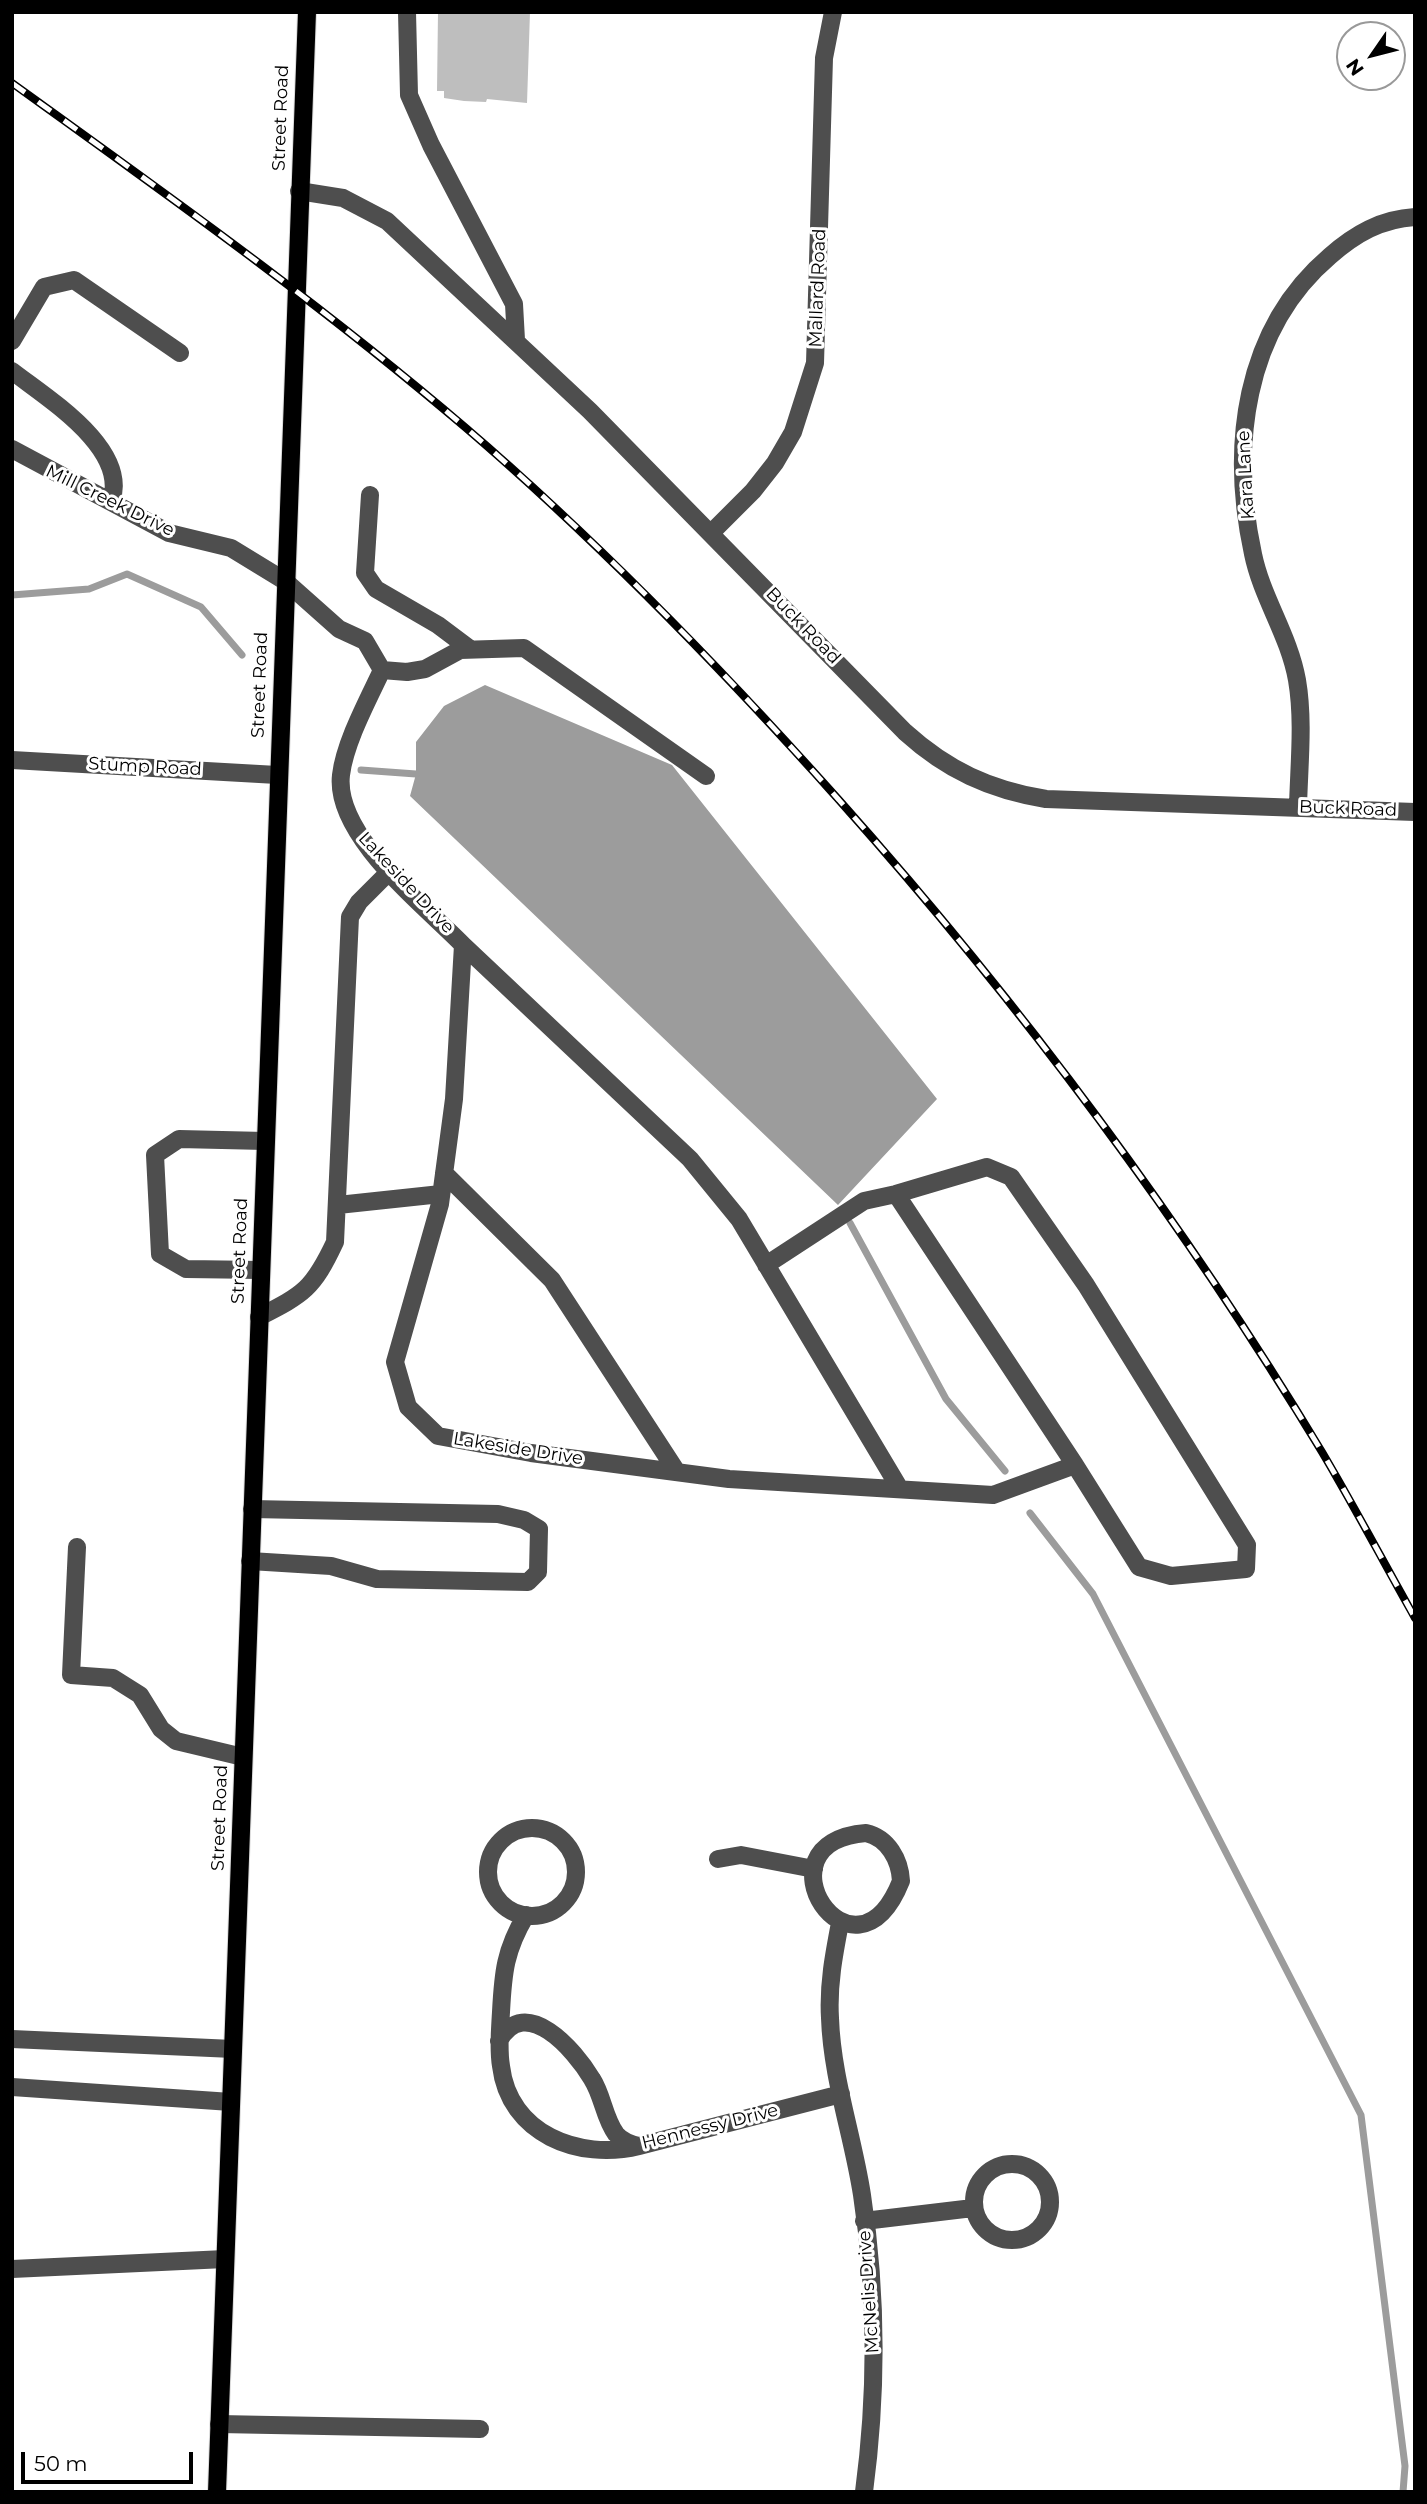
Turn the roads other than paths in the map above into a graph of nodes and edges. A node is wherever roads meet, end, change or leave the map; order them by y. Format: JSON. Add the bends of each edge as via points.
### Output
{"nodes":[{"id":1,"x":307,"y":12,"type":"edge"},
{"id":2,"x":407,"y":12,"type":"edge"},
{"id":3,"x":832,"y":12,"type":"edge"},
{"id":4,"x":299,"y":191,"type":"junction"},
{"id":5,"x":1415,"y":217,"type":"edge"},
{"id":6,"x":516,"y":340,"type":"junction"},
{"id":7,"x":12,"y":341,"type":"edge"},
{"id":8,"x":180,"y":353,"type":"dead end"},
{"id":9,"x":12,"y":371,"type":"edge"},
{"id":10,"x":12,"y":450,"type":"edge"},
{"id":11,"x":370,"y":495,"type":"dead end"},
{"id":12,"x":111,"y":502,"type":"junction"},
{"id":13,"x":712,"y":533,"type":"junction"},
{"id":14,"x":285,"y":581,"type":"junction"},
{"id":15,"x":470,"y":649,"type":"junction"},
{"id":16,"x":382,"y":670,"type":"junction"},
{"id":17,"x":12,"y":760,"type":"edge"},
{"id":18,"x":277,"y":775,"type":"junction"},
{"id":19,"x":706,"y":776,"type":"dead end"},
{"id":20,"x":1298,"y":807,"type":"junction"},
{"id":21,"x":1415,"y":812,"type":"edge"},
{"id":22,"x":390,"y":871,"type":"junction"},
{"id":23,"x":463,"y":944,"type":"junction"},
{"id":24,"x":265,"y":1141,"type":"junction"},
{"id":25,"x":444,"y":1173,"type":"junction"},
{"id":26,"x":441,"y":1194,"type":"junction"},
{"id":27,"x":896,"y":1194,"type":"junction"},
{"id":28,"x":338,"y":1205,"type":"junction"},
{"id":29,"x":766,"y":1265,"type":"junction"},
{"id":30,"x":260,"y":1270,"type":"junction"},
{"id":31,"x":259,"y":1317,"type":"junction"},
{"id":32,"x":1067,"y":1467,"type":"junction"},
{"id":33,"x":677,"y":1472,"type":"junction"},
{"id":34,"x":900,"y":1489,"type":"junction"},
{"id":35,"x":252,"y":1509,"type":"junction"},
{"id":36,"x":77,"y":1547,"type":"dead end"},
{"id":37,"x":250,"y":1561,"type":"junction"},
{"id":38,"x":243,"y":1757,"type":"junction"},
{"id":39,"x":718,"y":1859,"type":"dead end"},
{"id":40,"x":814,"y":1869,"type":"junction"},
{"id":41,"x":526,"y":1915,"type":"junction"},
{"id":42,"x":840,"y":1923,"type":"junction"},
{"id":43,"x":12,"y":2039,"type":"edge"},
{"id":44,"x":499,"y":2041,"type":"junction"},
{"id":45,"x":233,"y":2049,"type":"junction"},
{"id":46,"x":12,"y":2087,"type":"edge"},
{"id":47,"x":841,"y":2094,"type":"junction"},
{"id":48,"x":231,"y":2102,"type":"junction"},
{"id":49,"x":639,"y":2146,"type":"junction"},
{"id":50,"x":973,"y":2208,"type":"junction"},
{"id":51,"x":864,"y":2221,"type":"junction"},
{"id":52,"x":225,"y":2259,"type":"junction"},
{"id":53,"x":12,"y":2269,"type":"edge"},
{"id":54,"x":219,"y":2424,"type":"junction"},
{"id":55,"x":480,"y":2429,"type":"dead end"},
{"id":56,"x":217,"y":2492,"type":"edge"},
{"id":57,"x":864,"y":2492,"type":"edge"}],
"edges":[{"from":1,"to":4,"type":"main road","name":"Street Road"},
{"from":2,"to":6,"type":"street","via":[[409,94],[514,304]]},
{"from":3,"to":13,"type":"street","name":"Mallard Road","via":[[824,58],[815,363],[793,432],[775,463]]},
{"from":4,"to":6,"type":"street","name":"Buck Road","via":[[343,198],[387,221]]},
{"from":4,"to":14,"type":"main road","name":"Street Road"},
{"from":5,"to":20,"type":"street","name":"Kara Lane","via":[[1370,227],[1317,267],[1276,320],[1250,387],[1242,452],[1248,528],[1262,586],[1289,648],[1297,680]]},
{"from":6,"to":13,"type":"street","name":"Buck Road"},
{"from":7,"to":8,"type":"street","via":[[44,287],[74,281]]},
{"from":9,"to":12,"type":"street","via":[[83,426],[114,475]]},
{"from":10,"to":12,"type":"street","name":"Mill Creek Drive"},
{"from":11,"to":15,"type":"street","via":[[365,573],[376,589]]},
{"from":12,"to":14,"type":"street","name":"Mill Creek Drive","via":[[169,533],[231,548]]},
{"from":13,"to":20,"type":"street","name":"Buck Road","via":[[905,732],[965,775],[1015,794],[1046,799]]},
{"from":14,"to":16,"type":"street","via":[[338,629],[365,641]]},
{"from":14,"to":18,"type":"main road","name":"Street Road"},
{"from":15,"to":16,"type":"street","via":[[425,669]]},
{"from":15,"to":19,"type":"street","via":[[524,648]]},
{"from":16,"to":22,"type":"street","name":"Lakeside Drive","via":[[341,774],[341,797],[354,827]]},
{"from":17,"to":18,"type":"street","name":"Stump Road"},
{"from":18,"to":24,"type":"main road","name":"Street Road"},
{"from":20,"to":21,"type":"street","name":"Buck Road"},
{"from":22,"to":23,"type":"street","name":"Lakeside Drive"},
{"from":22,"to":28,"type":"street","via":[[359,902],[351,917]]},
{"from":23,"to":25,"type":"street","name":"Lakeside Drive","via":[[454,1099]]},
{"from":23,"to":29,"type":"street","name":"Lakeside Drive","via":[[690,1159],[739,1219]]},
{"from":24,"to":30,"type":"main road","name":"Street Road"},
{"from":24,"to":30,"type":"street","via":[[179,1139],[155,1155],[160,1254],[186,1269]]},
{"from":25,"to":26,"type":"street","name":"Lakeside Drive"},
{"from":25,"to":33,"type":"street","via":[[552,1280]]},
{"from":26,"to":28,"type":"street"},
{"from":26,"to":33,"type":"street","name":"Lakeside Drive","via":[[395,1362],[408,1407],[438,1436]]},
{"from":27,"to":29,"type":"street","via":[[864,1201]]},
{"from":27,"to":32,"type":"street"},
{"from":27,"to":32,"type":"street","via":[[987,1167],[1011,1177],[1086,1285],[1247,1545],[1245,1569],[1171,1576],[1139,1567]]},
{"from":28,"to":31,"type":"street","via":[[335,1242],[320,1275],[301,1296]]},
{"from":29,"to":34,"type":"street","name":"Lakeside Drive"},
{"from":30,"to":31,"type":"main road","name":"Street Road"},
{"from":31,"to":35,"type":"main road","name":"Street Road"},
{"from":32,"to":34,"type":"street","name":"Lakeside Drive","via":[[993,1495]]},
{"from":33,"to":34,"type":"street","name":"Lakeside Drive"},
{"from":35,"to":37,"type":"main road","name":"Street Road"},
{"from":35,"to":37,"type":"street","via":[[498,1514],[539,1529],[538,1572],[528,1582],[377,1578],[331,1566]]},
{"from":36,"to":38,"type":"street","via":[[71,1675],[113,1678],[140,1695],[161,1729],[176,1741]]},
{"from":37,"to":38,"type":"main road","name":"Street Road"},
{"from":38,"to":45,"type":"main road","name":"Street Road"},
{"from":39,"to":40,"type":"street","via":[[741,1855]]},
{"from":40,"to":42,"type":"street","via":[[817,1901]]},
{"from":40,"to":42,"type":"street","via":[[833,1841],[849,1834],[872,1835],[895,1856],[901,1881],[883,1911],[854,1924]]},
{"from":41,"to":41,"type":"street","via":[[555,1909],[566,1900],[577,1874],[568,1846],[546,1830],[516,1831],[503,1839],[488,1870],[496,1900],[503,1908]]},
{"from":41,"to":44,"type":"street","via":[[503,1964]]},
{"from":42,"to":47,"type":"street","name":"McNelis Drive","via":[[831,1969],[830,2016]]},
{"from":43,"to":45,"type":"street"},
{"from":44,"to":49,"type":"street","via":[[507,2089],[517,2109],[545,2135],[587,2151],[617,2152]]},
{"from":44,"to":49,"type":"street","name":"Hennessy Drive","via":[[516,2023],[530,2022],[565,2044],[592,2077],[610,2126],[618,2137]]},
{"from":45,"to":48,"type":"main road","name":"Street Road"},
{"from":46,"to":48,"type":"street"},
{"from":47,"to":49,"type":"street","name":"Hennessy Drive"},
{"from":47,"to":51,"type":"street","name":"McNelis Drive"},
{"from":48,"to":52,"type":"main road","name":"Street Road"},
{"from":50,"to":50,"type":"street","via":[[992,2234],[1021,2241],[1043,2227],[1051,2202],[1039,2174],[1013,2164],[988,2172],[979,2182]]},
{"from":50,"to":51,"type":"street"},
{"from":51,"to":57,"type":"street","name":"McNelis Drive","via":[[874,2378]]},
{"from":52,"to":53,"type":"street"},
{"from":52,"to":54,"type":"main road","name":"Street Road"},
{"from":54,"to":55,"type":"street"},
{"from":54,"to":56,"type":"main road","name":"Street Road"}]}
